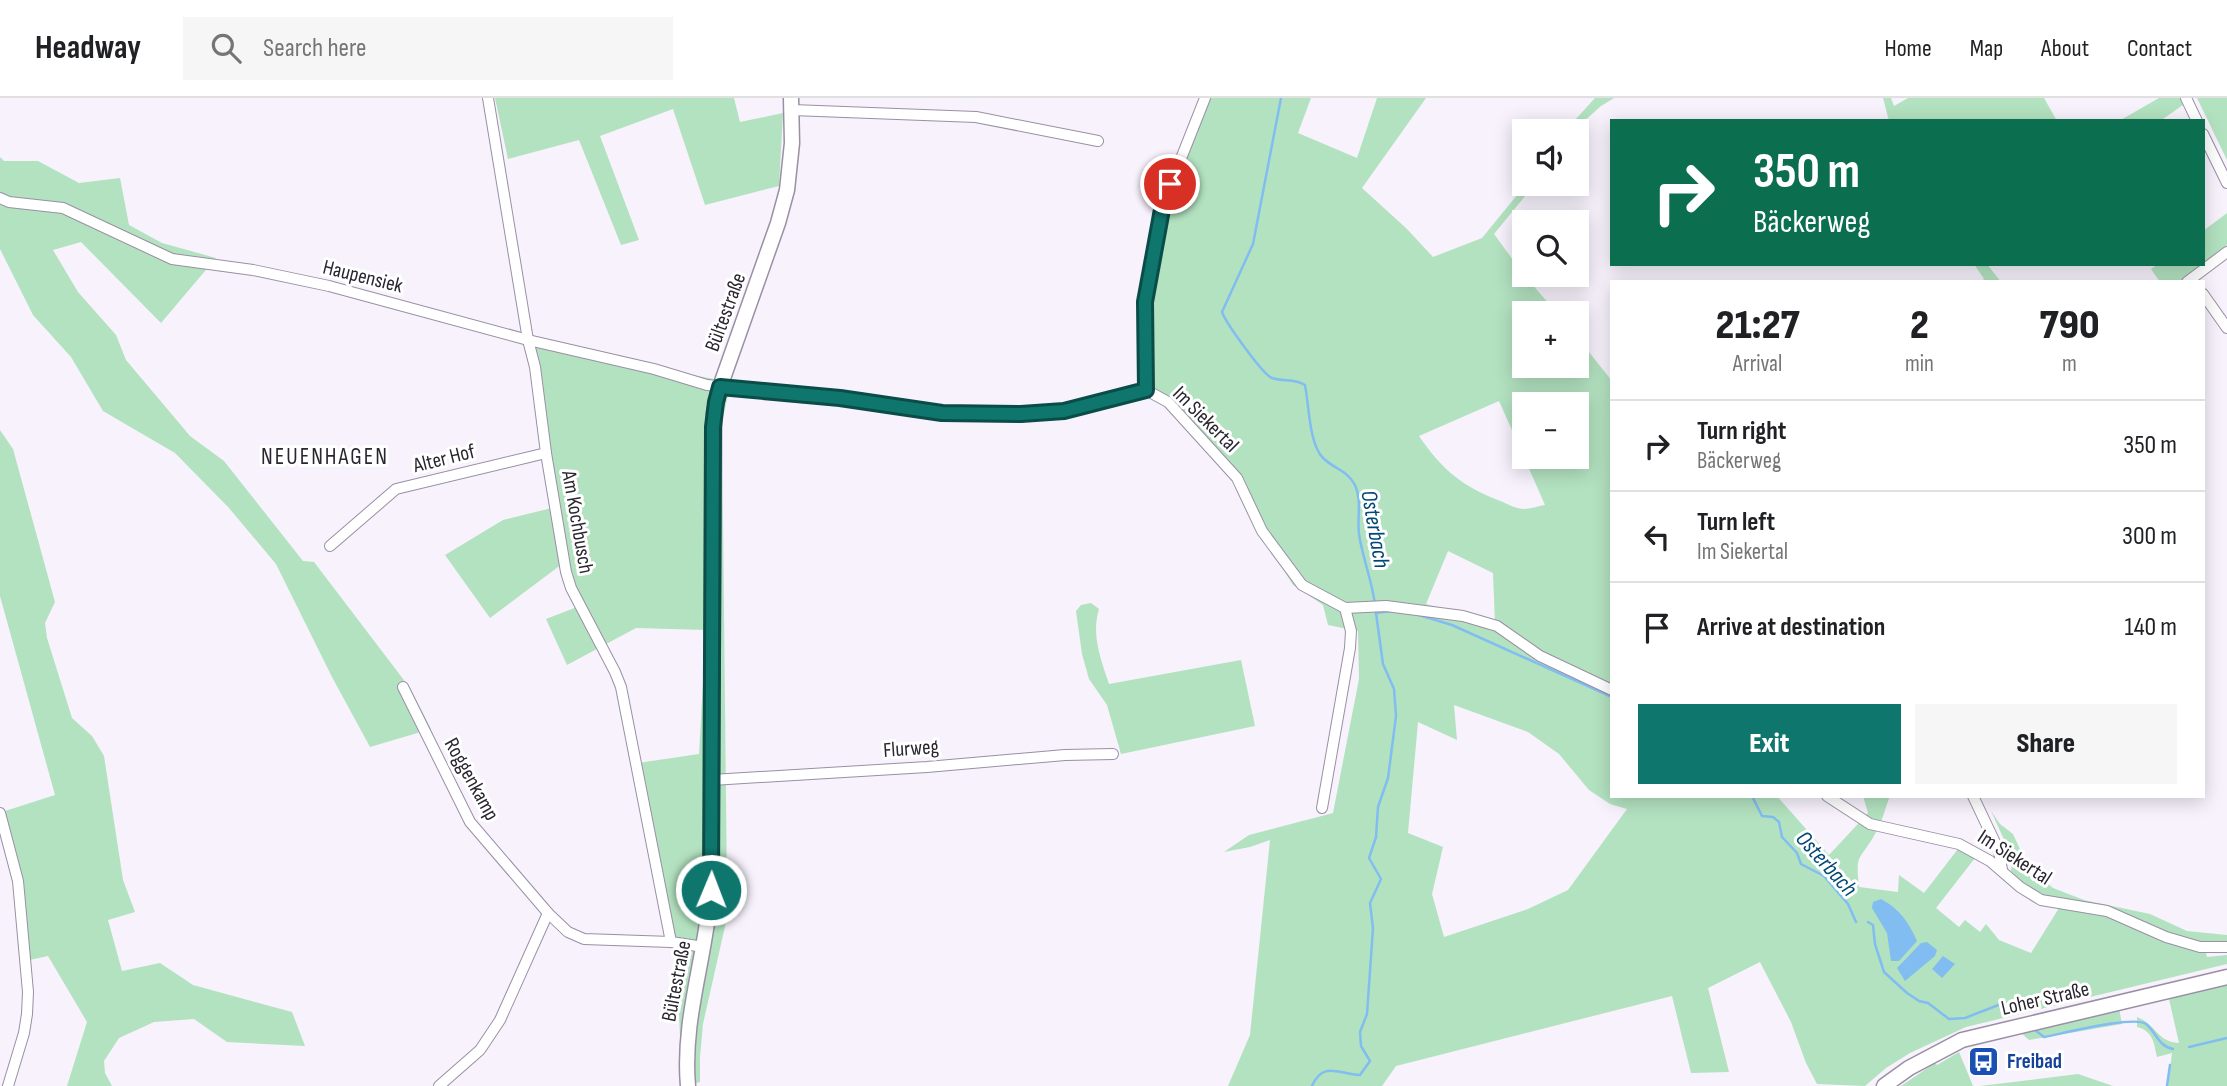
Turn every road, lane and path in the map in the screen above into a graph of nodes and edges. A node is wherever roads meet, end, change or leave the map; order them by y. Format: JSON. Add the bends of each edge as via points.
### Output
{"nodes":[{"id":1,"x":488,"y":98,"type":"edge"},
{"id":2,"x":1205,"y":98,"type":"edge"},
{"id":3,"x":2186,"y":98,"type":"edge"},
{"id":4,"x":792,"y":104,"type":"edge"},
{"id":5,"x":2196,"y":119,"type":"edge"},
{"id":6,"x":2205,"y":138,"type":"edge"},
{"id":7,"x":1098,"y":141,"type":"dead end"},
{"id":8,"x":2227,"y":183,"type":"edge"},
{"id":9,"x":0,"y":198,"type":"edge"},
{"id":10,"x":2227,"y":252,"type":"edge"},
{"id":11,"x":2191,"y":280,"type":"edge"},
{"id":12,"x":2205,"y":297,"type":"edge"},
{"id":13,"x":2227,"y":328,"type":"edge"},
{"id":14,"x":528,"y":340,"type":"junction"},
{"id":15,"x":720,"y":387,"type":"junction"},
{"id":16,"x":1146,"y":390,"type":"junction"},
{"id":17,"x":546,"y":453,"type":"junction"},
{"id":18,"x":330,"y":546,"type":"dead end"},
{"id":19,"x":1345,"y":608,"type":"junction"},
{"id":20,"x":403,"y":687,"type":"dead end"},
{"id":21,"x":1610,"y":689,"type":"edge"},
{"id":22,"x":1113,"y":754,"type":"dead end"},
{"id":23,"x":712,"y":780,"type":"junction"},
{"id":24,"x":1830,"y":798,"type":"edge"},
{"id":25,"x":1974,"y":798,"type":"edge"},
{"id":26,"x":1322,"y":808,"type":"dead end"},
{"id":27,"x":0,"y":813,"type":"edge"},
{"id":28,"x":2002,"y":870,"type":"junction"},
{"id":29,"x":548,"y":913,"type":"junction"},
{"id":30,"x":671,"y":942,"type":"junction"},
{"id":31,"x":704,"y":947,"type":"junction"},
{"id":32,"x":2227,"y":947,"type":"edge"},
{"id":33,"x":2227,"y":977,"type":"edge"},
{"id":34,"x":8,"y":1086,"type":"edge"},
{"id":35,"x":439,"y":1086,"type":"edge"},
{"id":36,"x":688,"y":1086,"type":"edge"},
{"id":37,"x":1884,"y":1086,"type":"edge"}],
"edges":[{"from":1,"to":14,"type":"street","name":"Am Kochbusch"},
{"from":2,"to":16,"type":"street","name":"Im Siekertal","via":[[1163,204],[1145,302]]},
{"from":3,"to":5,"type":"street"},
{"from":4,"to":7,"type":"street","via":[[976,117]]},
{"from":4,"to":15,"type":"street","name":"Bültestraße","via":[[790,175],[778,223]]},
{"from":6,"to":8,"type":"street"},
{"from":9,"to":14,"type":"street","name":"Haupensiek","via":[[63,208],[172,259],[329,286]]},
{"from":10,"to":11,"type":"street"},
{"from":12,"to":13,"type":"street"},
{"from":14,"to":15,"type":"street","name":"Haupensiek"},
{"from":14,"to":17,"type":"street","name":"Am Kochbusch"},
{"from":15,"to":16,"type":"street","name":"Haupensiek","via":[[955,414],[1064,411]]},
{"from":15,"to":23,"type":"street","name":"Bültestraße","via":[[713,427]]},
{"from":16,"to":19,"type":"street","name":"Im Siekertal","via":[[1168,402],[1237,478],[1262,531],[1302,585]]},
{"from":17,"to":18,"type":"street","name":"Alter Hof","via":[[396,489]]},
{"from":17,"to":30,"type":"street","name":"Am Kochbusch","via":[[570,588],[621,687]]},
{"from":19,"to":21,"type":"street","via":[[1462,616],[1497,626],[1541,656]]},
{"from":19,"to":26,"type":"street","via":[[1350,648]]},
{"from":20,"to":29,"type":"street","name":"Roggenkamp","via":[[470,822]]},
{"from":22,"to":23,"type":"street","name":"Flurweg"},
{"from":23,"to":31,"type":"street","name":"Bültestraße","via":[[711,890]]},
{"from":24,"to":28,"type":"street","name":"Im Siekertal","via":[[1870,824],[1959,844]]},
{"from":25,"to":28,"type":"street","via":[[1999,851]]},
{"from":27,"to":34,"type":"street","via":[[18,881],[28,992],[24,1033]]},
{"from":28,"to":32,"type":"street","name":"Im Siekertal","via":[[2041,900],[2107,911],[2200,947]]},
{"from":29,"to":30,"type":"street","name":"Roggenkamp","via":[[568,932],[584,939]]},
{"from":29,"to":35,"type":"street","via":[[500,1020],[480,1050]]},
{"from":30,"to":31,"type":"street","name":"Roggenkamp"},
{"from":31,"to":36,"type":"street","name":"Bültestraße","via":[[687,1032]]},
{"from":33,"to":37,"type":"street","name":"Loher Straße","via":[[1962,1040]]}]}
